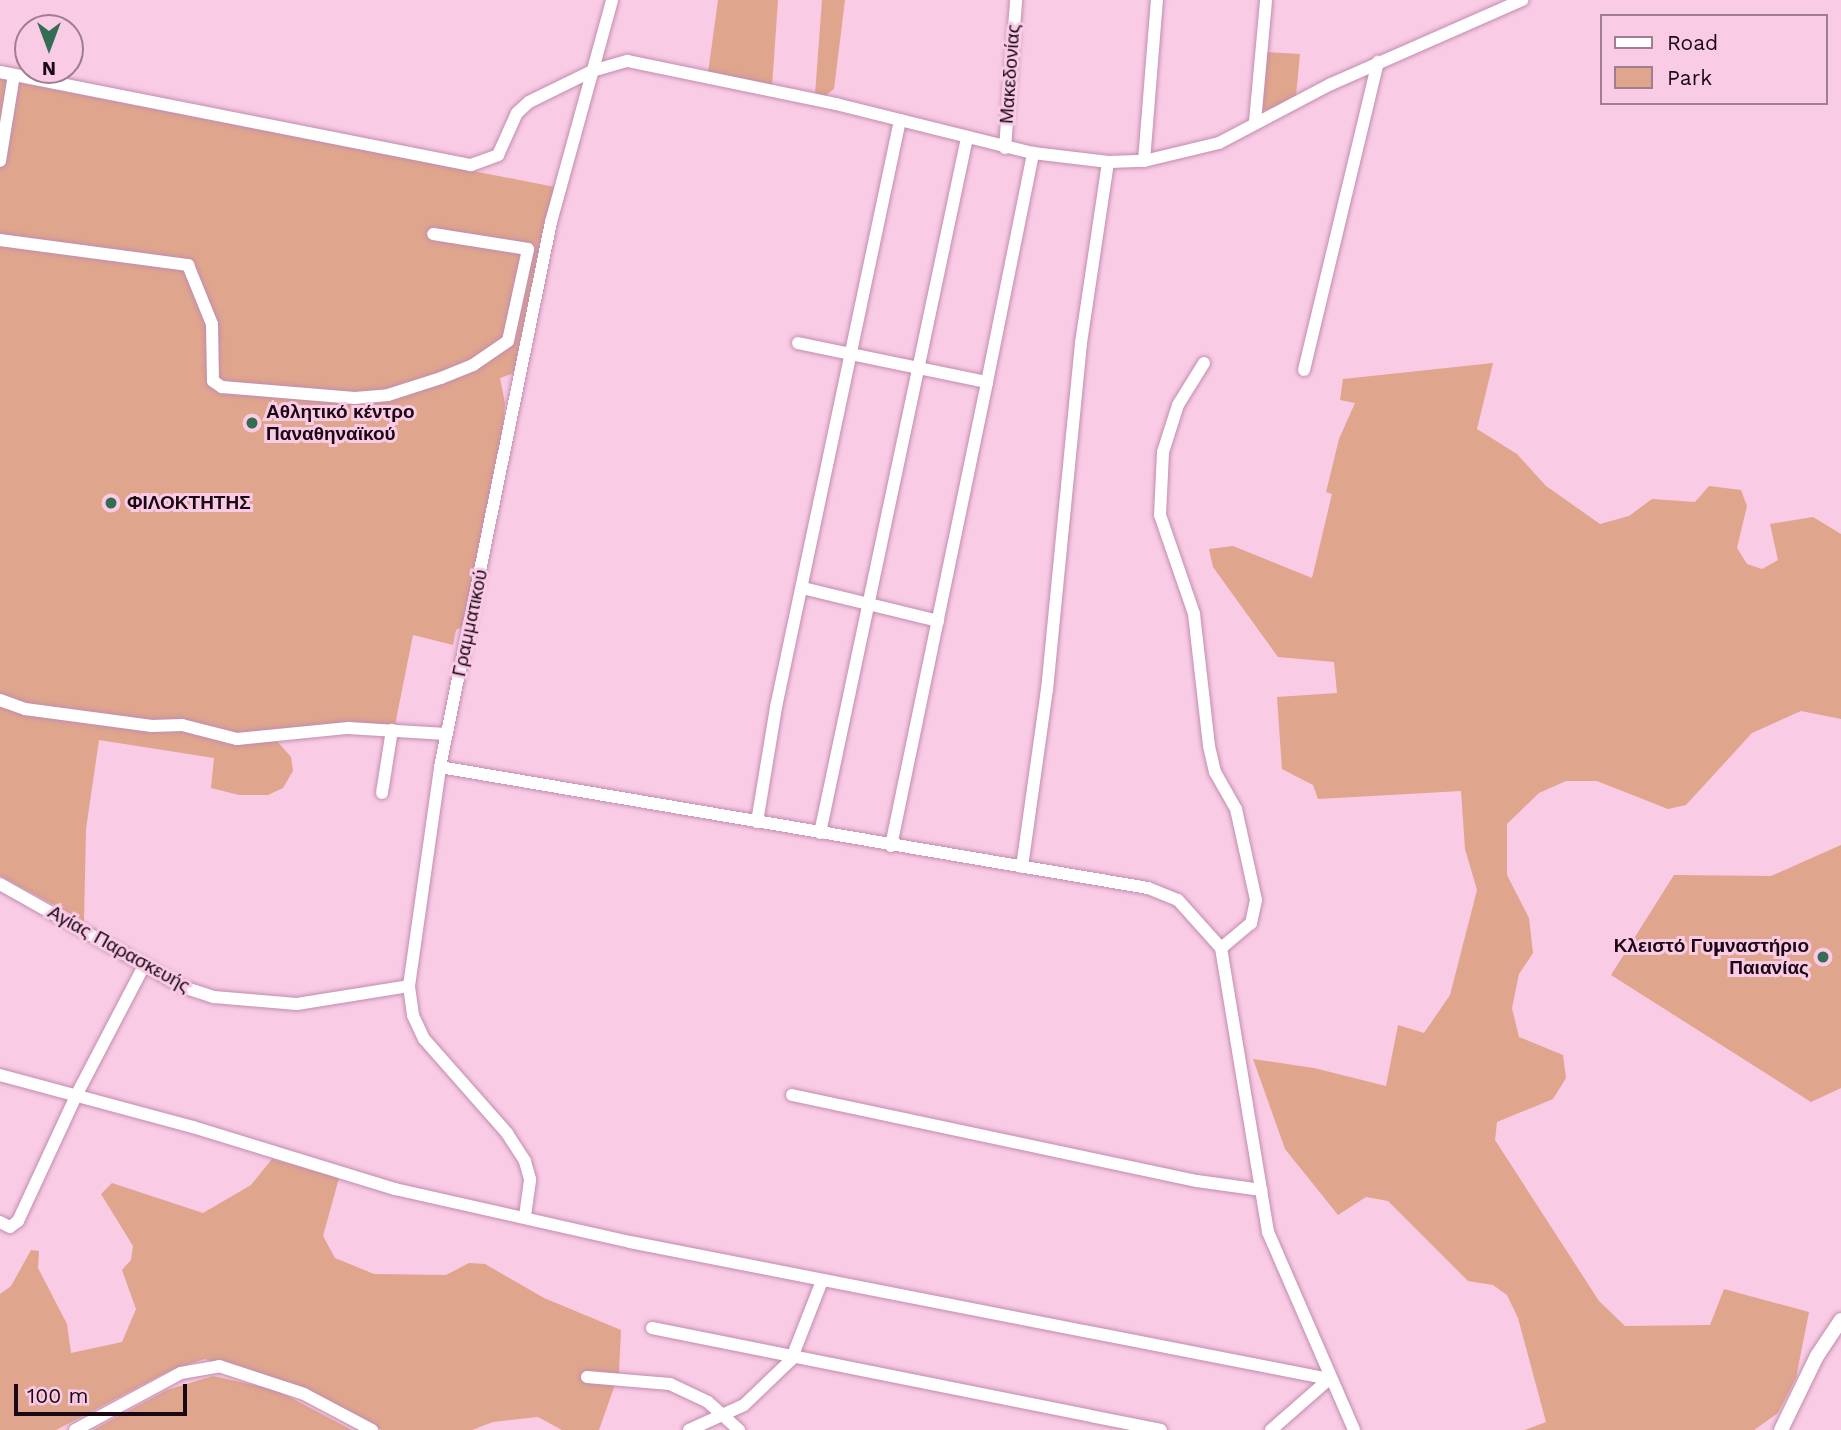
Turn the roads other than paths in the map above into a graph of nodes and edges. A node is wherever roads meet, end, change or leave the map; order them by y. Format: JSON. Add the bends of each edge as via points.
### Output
{"nodes":[{"id":1,"x":612,"y":0,"type":"edge"},
{"id":2,"x":1016,"y":0,"type":"edge"},
{"id":3,"x":1157,"y":0,"type":"edge"},
{"id":4,"x":1266,"y":0,"type":"edge"},
{"id":5,"x":1522,"y":0,"type":"edge"},
{"id":6,"x":1378,"y":62,"type":"junction"},
{"id":7,"x":592,"y":71,"type":"junction"},
{"id":8,"x":0,"y":72,"type":"edge"},
{"id":9,"x":14,"y":75,"type":"joint"},
{"id":10,"x":60,"y":84,"type":"edge"},
{"id":11,"x":900,"y":120,"type":"junction"},
{"id":12,"x":1255,"y":122,"type":"junction"},
{"id":13,"x":967,"y":138,"type":"junction"},
{"id":14,"x":1005,"y":148,"type":"junction"},
{"id":15,"x":1033,"y":153,"type":"junction"},
{"id":16,"x":0,"y":161,"type":"edge"},
{"id":17,"x":1144,"y":161,"type":"junction"},
{"id":18,"x":1108,"y":162,"type":"junction"},
{"id":19,"x":433,"y":234,"type":"dead end"},
{"id":20,"x":0,"y":240,"type":"edge"},
{"id":21,"x":798,"y":343,"type":"dead end"},
{"id":22,"x":849,"y":353,"type":"junction"},
{"id":23,"x":1204,"y":363,"type":"dead end"},
{"id":24,"x":915,"y":368,"type":"junction"},
{"id":25,"x":1304,"y":370,"type":"dead end"},
{"id":26,"x":987,"y":382,"type":"junction"},
{"id":27,"x":803,"y":588,"type":"junction"},
{"id":28,"x":870,"y":604,"type":"junction"},
{"id":29,"x":938,"y":621,"type":"junction"},
{"id":30,"x":0,"y":700,"type":"edge"},
{"id":31,"x":392,"y":730,"type":"junction"},
{"id":32,"x":446,"y":734,"type":"junction"},
{"id":33,"x":440,"y":767,"type":"junction"},
{"id":34,"x":382,"y":793,"type":"dead end"},
{"id":35,"x":757,"y":822,"type":"junction"},
{"id":36,"x":820,"y":832,"type":"junction"},
{"id":37,"x":891,"y":846,"type":"junction"},
{"id":38,"x":1022,"y":867,"type":"junction"},
{"id":39,"x":0,"y":884,"type":"edge"},
{"id":40,"x":1221,"y":948,"type":"junction"},
{"id":41,"x":144,"y":966,"type":"junction"},
{"id":42,"x":409,"y":986,"type":"junction"},
{"id":43,"x":0,"y":1075,"type":"edge"},
{"id":44,"x":77,"y":1094,"type":"junction"},
{"id":45,"x":792,"y":1095,"type":"dead end"},
{"id":46,"x":1261,"y":1190,"type":"junction"},
{"id":47,"x":525,"y":1216,"type":"junction"},
{"id":48,"x":0,"y":1222,"type":"edge"},
{"id":49,"x":822,"y":1281,"type":"junction"},
{"id":50,"x":1841,"y":1320,"type":"edge"},
{"id":51,"x":652,"y":1328,"type":"dead end"},
{"id":52,"x":791,"y":1360,"type":"junction"},
{"id":53,"x":587,"y":1377,"type":"dead end"},
{"id":54,"x":1329,"y":1379,"type":"junction"},
{"id":55,"x":719,"y":1416,"type":"junction"},
{"id":56,"x":75,"y":1430,"type":"edge"},
{"id":57,"x":372,"y":1430,"type":"edge"},
{"id":58,"x":689,"y":1430,"type":"edge"},
{"id":59,"x":739,"y":1430,"type":"edge"},
{"id":60,"x":1161,"y":1430,"type":"edge"},
{"id":61,"x":1271,"y":1430,"type":"edge"},
{"id":62,"x":1354,"y":1430,"type":"edge"},
{"id":63,"x":1781,"y":1430,"type":"edge"}],
"edges":[{"from":1,"to":7,"type":"street","name":"Γραμματικού"},
{"from":2,"to":14,"type":"street","name":"Μακεδονίας"},
{"from":3,"to":17,"type":"street"},
{"from":4,"to":12,"type":"street"},
{"from":5,"to":6,"type":"street"},
{"from":6,"to":12,"type":"street"},
{"from":6,"to":25,"type":"street"},
{"from":7,"to":10,"type":"street","via":[[522,107],[498,155],[471,165]]},
{"from":7,"to":11,"type":"street","via":[[640,62]]},
{"from":7,"to":32,"type":"street","name":"Γραμματικού","via":[[551,222]]},
{"from":8,"to":9,"type":"street"},
{"from":9,"to":16,"type":"street"},
{"from":11,"to":13,"type":"street"},
{"from":11,"to":22,"type":"street"},
{"from":12,"to":17,"type":"street","via":[[1219,142]]},
{"from":13,"to":14,"type":"street"},
{"from":13,"to":24,"type":"street"},
{"from":14,"to":15,"type":"street"},
{"from":15,"to":18,"type":"street"},
{"from":15,"to":26,"type":"street"},
{"from":17,"to":18,"type":"street"},
{"from":18,"to":38,"type":"street","via":[[1081,343],[1047,691]]},
{"from":19,"to":20,"type":"street","via":[[528,249],[508,341],[473,365],[441,378],[388,395],[355,398],[222,387],[213,382],[212,324],[188,265]]},
{"from":21,"to":22,"type":"street"},
{"from":22,"to":24,"type":"street"},
{"from":22,"to":27,"type":"street"},
{"from":23,"to":40,"type":"street","via":[[1178,404],[1163,452],[1160,515],[1194,614],[1209,746],[1215,772],[1236,809],[1256,900],[1251,923]]},
{"from":24,"to":26,"type":"street"},
{"from":24,"to":28,"type":"street"},
{"from":26,"to":29,"type":"street"},
{"from":27,"to":28,"type":"street"},
{"from":27,"to":35,"type":"street"},
{"from":28,"to":29,"type":"street"},
{"from":28,"to":36,"type":"street"},
{"from":29,"to":37,"type":"street"},
{"from":30,"to":31,"type":"street","via":[[25,709],[152,726],[182,725],[237,739],[348,728]]},
{"from":31,"to":32,"type":"street"},
{"from":31,"to":34,"type":"street"},
{"from":32,"to":33,"type":"street","name":"Γραμματικού"},
{"from":33,"to":35,"type":"street"},
{"from":33,"to":42,"type":"street","name":"Γραμματικού"},
{"from":35,"to":36,"type":"street"},
{"from":36,"to":37,"type":"street"},
{"from":37,"to":38,"type":"street"},
{"from":38,"to":40,"type":"street","via":[[1148,888],[1178,900]]},
{"from":39,"to":41,"type":"street","name":"Αγίας Παρασκευής"},
{"from":40,"to":46,"type":"street"},
{"from":41,"to":42,"type":"street","name":"Αγίας Παρασκευής","via":[[183,987],[250,1002],[323,1002]]},
{"from":41,"to":44,"type":"street"},
{"from":42,"to":47,"type":"street","name":"Γραμματικού","via":[[413,1015],[424,1039],[507,1133],[525,1161],[530,1179]]},
{"from":43,"to":44,"type":"street"},
{"from":44,"to":47,"type":"street","via":[[395,1189]]},
{"from":44,"to":48,"type":"street","via":[[18,1221],[10,1227]]},
{"from":45,"to":46,"type":"street","via":[[1197,1181]]},
{"from":46,"to":54,"type":"street","via":[[1268,1233]]},
{"from":47,"to":49,"type":"street"},
{"from":49,"to":52,"type":"street"},
{"from":49,"to":54,"type":"street"},
{"from":50,"to":63,"type":"street","via":[[1817,1356]]},
{"from":51,"to":52,"type":"street"},
{"from":52,"to":55,"type":"street","via":[[744,1405]]},
{"from":52,"to":60,"type":"street"},
{"from":53,"to":55,"type":"street","via":[[670,1384],[708,1402]]},
{"from":54,"to":61,"type":"street"},
{"from":54,"to":62,"type":"street"},
{"from":55,"to":58,"type":"street"},
{"from":55,"to":59,"type":"street"},
{"from":56,"to":57,"type":"street","via":[[181,1373],[219,1366],[303,1394]]}]}
